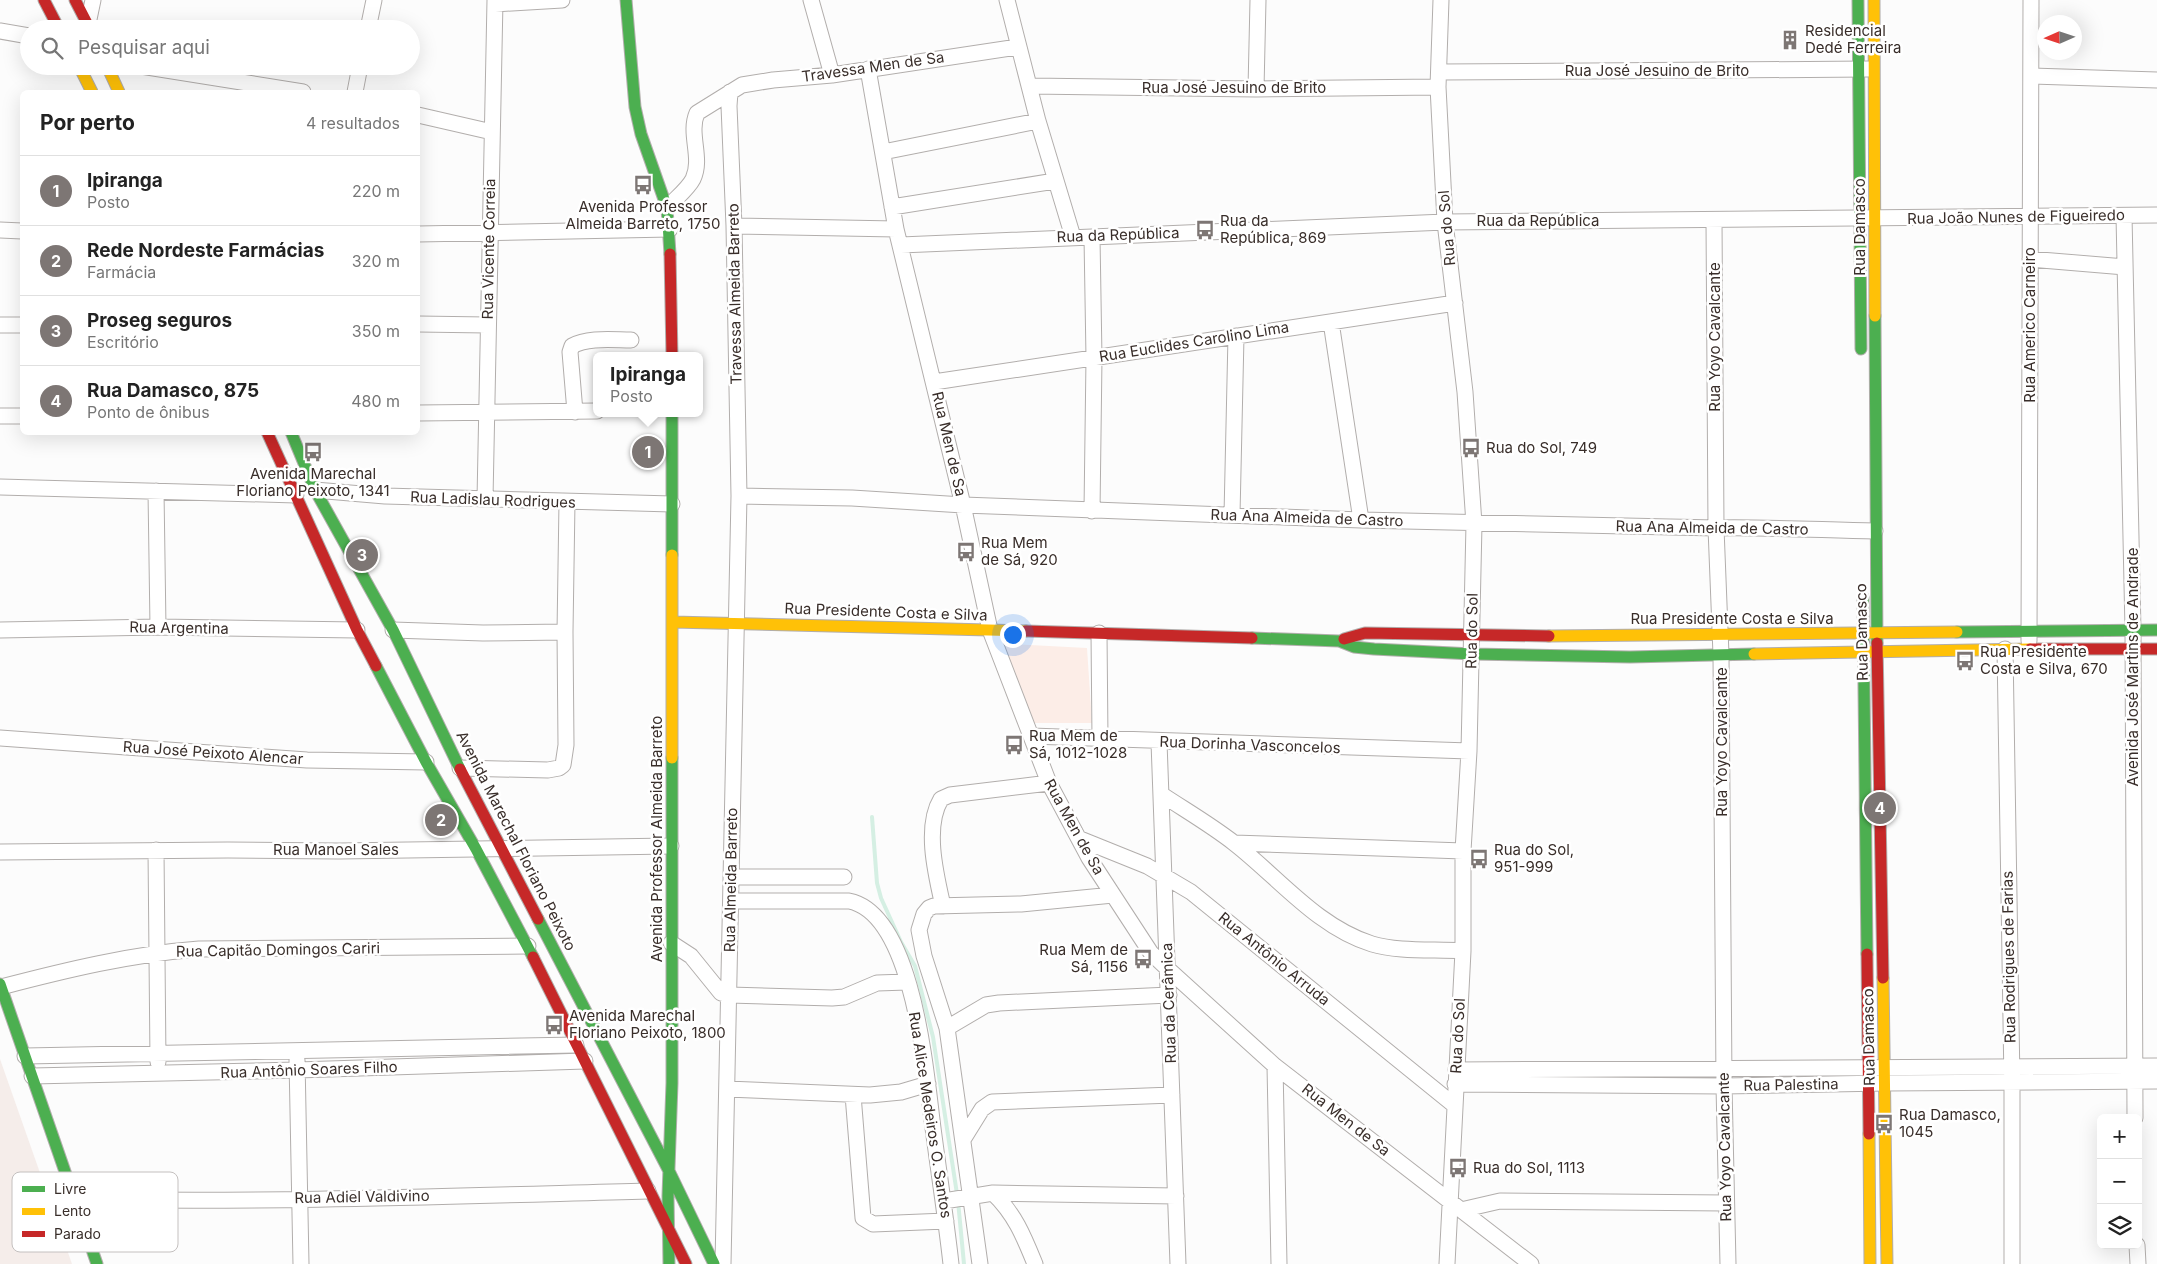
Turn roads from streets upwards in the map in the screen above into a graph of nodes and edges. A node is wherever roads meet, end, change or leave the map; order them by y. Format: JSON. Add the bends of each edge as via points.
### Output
{"nodes":[{"id":1,"x":44,"y":0,"type":"edge"},
{"id":2,"x":75,"y":0,"type":"edge"},
{"id":3,"x":93,"y":0,"type":"edge"},
{"id":4,"x":374,"y":0,"type":"edge"},
{"id":5,"x":562,"y":0,"type":"edge"},
{"id":6,"x":626,"y":0,"type":"edge"},
{"id":7,"x":811,"y":0,"type":"edge"},
{"id":8,"x":1007,"y":0,"type":"edge"},
{"id":9,"x":1258,"y":0,"type":"edge"},
{"id":10,"x":1441,"y":0,"type":"edge"},
{"id":11,"x":1858,"y":0,"type":"edge"},
{"id":12,"x":1874,"y":0,"type":"edge"},
{"id":13,"x":2031,"y":0,"type":"edge"},
{"id":14,"x":495,"y":2,"type":"edge"},
{"id":15,"x":54,"y":20,"type":"edge"},
{"id":16,"x":86,"y":20,"type":"edge"},
{"id":17,"x":90,"y":20,"type":"edge"},
{"id":18,"x":370,"y":20,"type":"edge"},
{"id":19,"x":0,"y":31,"type":"edge"},
{"id":20,"x":20,"y":34,"type":"edge"},
{"id":21,"x":1018,"y":47,"type":"junction"},
{"id":22,"x":868,"y":69,"type":"junction"},
{"id":23,"x":1858,"y":69,"type":"junction"},
{"id":24,"x":1874,"y":69,"type":"junction"},
{"id":25,"x":84,"y":75,"type":"edge"},
{"id":26,"x":111,"y":75,"type":"edge"},
{"id":27,"x":198,"y":75,"type":"edge"},
{"id":28,"x":358,"y":75,"type":"edge"},
{"id":29,"x":832,"y":75,"type":"junction"},
{"id":30,"x":2030,"y":76,"type":"junction"},
{"id":31,"x":1439,"y":80,"type":"junction"},
{"id":32,"x":2157,"y":80,"type":"edge"},
{"id":33,"x":1030,"y":86,"type":"junction"},
{"id":34,"x":91,"y":90,"type":"edge"},
{"id":35,"x":118,"y":90,"type":"edge"},
{"id":36,"x":292,"y":90,"type":"edge"},
{"id":37,"x":355,"y":90,"type":"edge"},
{"id":38,"x":1256,"y":90,"type":"junction"},
{"id":39,"x":730,"y":92,"type":"junction"},
{"id":40,"x":420,"y":115,"type":"edge"},
{"id":41,"x":1038,"y":121,"type":"junction"},
{"id":42,"x":492,"y":132,"type":"junction"},
{"id":43,"x":883,"y":152,"type":"junction"},
{"id":44,"x":1055,"y":181,"type":"junction"},
{"id":45,"x":892,"y":207,"type":"junction"},
{"id":46,"x":667,"y":208,"type":"junction"},
{"id":47,"x":2030,"y":215,"type":"junction"},
{"id":48,"x":2157,"y":215,"type":"edge"},
{"id":49,"x":2124,"y":216,"type":"junction"},
{"id":50,"x":1859,"y":219,"type":"junction"},
{"id":51,"x":1875,"y":219,"type":"junction"},
{"id":52,"x":1714,"y":220,"type":"junction"},
{"id":53,"x":1445,"y":222,"type":"junction"},
{"id":54,"x":734,"y":226,"type":"junction"},
{"id":55,"x":670,"y":229,"type":"junction"},
{"id":56,"x":896,"y":229,"type":"junction"},
{"id":57,"x":0,"y":230,"type":"edge"},
{"id":58,"x":20,"y":231,"type":"edge"},
{"id":59,"x":420,"y":234,"type":"edge"},
{"id":60,"x":491,"y":234,"type":"junction"},
{"id":61,"x":1073,"y":236,"type":"junction"},
{"id":62,"x":1092,"y":237,"type":"junction"},
{"id":63,"x":901,"y":245,"type":"junction"},
{"id":64,"x":2030,"y":260,"type":"junction"},
{"id":65,"x":2126,"y":267,"type":"junction"},
{"id":66,"x":1455,"y":303,"type":"junction"},
{"id":67,"x":1331,"y":322,"type":"junction"},
{"id":68,"x":420,"y":324,"type":"edge"},
{"id":69,"x":0,"y":325,"type":"edge"},
{"id":70,"x":20,"y":325,"type":"edge"},
{"id":71,"x":487,"y":325,"type":"junction"},
{"id":72,"x":1236,"y":336,"type":"junction"},
{"id":73,"x":631,"y":340,"type":"dead end"},
{"id":74,"x":672,"y":352,"type":"edge"},
{"id":75,"x":1094,"y":358,"type":"junction"},
{"id":76,"x":1861,"y":365,"type":"dead end"},
{"id":77,"x":934,"y":382,"type":"junction"},
{"id":78,"x":593,"y":411,"type":"edge"},
{"id":79,"x":420,"y":412,"type":"edge"},
{"id":80,"x":575,"y":412,"type":"junction"},
{"id":81,"x":486,"y":413,"type":"junction"},
{"id":82,"x":0,"y":416,"type":"edge"},
{"id":83,"x":20,"y":416,"type":"edge"},
{"id":84,"x":672,"y":417,"type":"edge"},
{"id":85,"x":268,"y":435,"type":"edge"},
{"id":86,"x":292,"y":435,"type":"edge"},
{"id":87,"x":0,"y":487,"type":"edge"},
{"id":88,"x":315,"y":490,"type":"junction"},
{"id":89,"x":156,"y":491,"type":"junction"},
{"id":90,"x":296,"y":495,"type":"junction"},
{"id":91,"x":739,"y":496,"type":"junction"},
{"id":92,"x":485,"y":499,"type":"junction"},
{"id":93,"x":567,"y":502,"type":"junction"},
{"id":94,"x":672,"y":504,"type":"junction"},
{"id":95,"x":963,"y":505,"type":"junction"},
{"id":96,"x":1092,"y":511,"type":"junction"},
{"id":97,"x":1232,"y":515,"type":"junction"},
{"id":98,"x":1360,"y":520,"type":"junction"},
{"id":99,"x":1474,"y":524,"type":"junction"},
{"id":100,"x":1716,"y":528,"type":"junction"},
{"id":101,"x":1866,"y":531,"type":"junction"},
{"id":102,"x":1863,"y":588,"type":"dead end"},
{"id":103,"x":673,"y":622,"type":"junction"},
{"id":104,"x":736,"y":623,"type":"junction"},
{"id":105,"x":158,"y":627,"type":"junction"},
{"id":106,"x":0,"y":630,"type":"edge"},
{"id":107,"x":357,"y":630,"type":"junction"},
{"id":108,"x":393,"y":630,"type":"junction"},
{"id":109,"x":990,"y":630,"type":"junction"},
{"id":110,"x":2133,"y":630,"type":"junction"},
{"id":111,"x":2157,"y":630,"type":"edge"},
{"id":112,"x":2029,"y":631,"type":"junction"},
{"id":113,"x":565,"y":632,"type":"junction"},
{"id":114,"x":1099,"y":632,"type":"junction"},
{"id":115,"x":1720,"y":633,"type":"junction"},
{"id":116,"x":1472,"y":634,"type":"junction"},
{"id":117,"x":1862,"y":634,"type":"junction"},
{"id":118,"x":1877,"y":634,"type":"junction"},
{"id":119,"x":1339,"y":641,"type":"junction"},
{"id":120,"x":2004,"y":649,"type":"junction"},
{"id":121,"x":2029,"y":649,"type":"junction"},
{"id":122,"x":2157,"y":649,"type":"edge"},
{"id":123,"x":2133,"y":650,"type":"junction"},
{"id":124,"x":1862,"y":652,"type":"junction"},
{"id":125,"x":1877,"y":652,"type":"junction"},
{"id":126,"x":1472,"y":654,"type":"junction"},
{"id":127,"x":1721,"y":655,"type":"junction"},
{"id":128,"x":1031,"y":736,"type":"junction"},
{"id":129,"x":0,"y":738,"type":"edge"},
{"id":130,"x":1100,"y":739,"type":"junction"},
{"id":131,"x":1159,"y":742,"type":"junction"},
{"id":132,"x":1469,"y":752,"type":"junction"},
{"id":133,"x":426,"y":762,"type":"junction"},
{"id":134,"x":460,"y":768,"type":"junction"},
{"id":135,"x":1049,"y":783,"type":"junction"},
{"id":136,"x":1161,"y":794,"type":"junction"},
{"id":137,"x":1080,"y":839,"type":"junction"},
{"id":138,"x":1234,"y":843,"type":"junction"},
{"id":139,"x":672,"y":846,"type":"junction"},
{"id":140,"x":503,"y":848,"type":"junction"},
{"id":141,"x":476,"y":849,"type":"junction"},
{"id":142,"x":156,"y":850,"type":"junction"},
{"id":143,"x":1463,"y":851,"type":"junction"},
{"id":144,"x":0,"y":852,"type":"edge"},
{"id":145,"x":1165,"y":875,"type":"junction"},
{"id":146,"x":731,"y":877,"type":"junction"},
{"id":147,"x":844,"y":877,"type":"dead end"},
{"id":148,"x":1113,"y":895,"type":"junction"},
{"id":149,"x":731,"y":901,"type":"junction"},
{"id":150,"x":936,"y":907,"type":"junction"},
{"id":151,"x":671,"y":943,"type":"junction"},
{"id":152,"x":528,"y":946,"type":"junction"},
{"id":153,"x":1463,"y":951,"type":"junction"},
{"id":154,"x":157,"y":952,"type":"junction"},
{"id":155,"x":1169,"y":970,"type":"junction"},
{"id":156,"x":907,"y":982,"type":"junction"},
{"id":157,"x":0,"y":985,"type":"edge"},
{"id":158,"x":729,"y":995,"type":"junction"},
{"id":159,"x":1169,"y":995,"type":"junction"},
{"id":160,"x":947,"y":1028,"type":"junction"},
{"id":161,"x":576,"y":1045,"type":"junction"},
{"id":162,"x":297,"y":1051,"type":"junction"},
{"id":163,"x":158,"y":1054,"type":"junction"},
{"id":164,"x":25,"y":1056,"type":"junction"},
{"id":165,"x":585,"y":1061,"type":"junction"},
{"id":166,"x":1275,"y":1066,"type":"junction"},
{"id":167,"x":1885,"y":1066,"type":"junction"},
{"id":168,"x":2010,"y":1066,"type":"junction"},
{"id":169,"x":2157,"y":1066,"type":"edge"},
{"id":170,"x":1868,"y":1067,"type":"junction"},
{"id":171,"x":1724,"y":1069,"type":"junction"},
{"id":172,"x":297,"y":1070,"type":"junction"},
{"id":173,"x":158,"y":1073,"type":"junction"},
{"id":174,"x":2135,"y":1074,"type":"junction"},
{"id":175,"x":32,"y":1076,"type":"junction"},
{"id":176,"x":1455,"y":1077,"type":"junction"},
{"id":177,"x":2157,"y":1081,"type":"edge"},
{"id":178,"x":1885,"y":1083,"type":"junction"},
{"id":179,"x":2012,"y":1083,"type":"junction"},
{"id":180,"x":928,"y":1084,"type":"junction"},
{"id":181,"x":1868,"y":1084,"type":"junction"},
{"id":182,"x":1724,"y":1086,"type":"junction"},
{"id":183,"x":727,"y":1089,"type":"junction"},
{"id":184,"x":853,"y":1095,"type":"junction"},
{"id":185,"x":1172,"y":1095,"type":"junction"},
{"id":186,"x":1454,"y":1105,"type":"junction"},
{"id":187,"x":2136,"y":1114,"type":"edge"},
{"id":188,"x":964,"y":1138,"type":"junction"},
{"id":189,"x":66,"y":1172,"type":"edge"},
{"id":190,"x":670,"y":1173,"type":"junction"},
{"id":191,"x":648,"y":1191,"type":"junction"},
{"id":192,"x":993,"y":1193,"type":"junction"},
{"id":193,"x":1176,"y":1196,"type":"junction"},
{"id":194,"x":300,"y":1198,"type":"junction"},
{"id":195,"x":958,"y":1199,"type":"junction"},
{"id":196,"x":1449,"y":1200,"type":"junction"},
{"id":197,"x":178,"y":1201,"type":"edge"},
{"id":198,"x":1726,"y":1203,"type":"junction"},
{"id":199,"x":1461,"y":1210,"type":"junction"},
{"id":200,"x":946,"y":1221,"type":"junction"},
{"id":201,"x":666,"y":1226,"type":"junction"},
{"id":202,"x":2137,"y":1249,"type":"edge"},
{"id":203,"x":93,"y":1252,"type":"edge"},
{"id":204,"x":97,"y":1264,"type":"edge"},
{"id":205,"x":301,"y":1264,"type":"edge"},
{"id":206,"x":669,"y":1264,"type":"edge"},
{"id":207,"x":686,"y":1264,"type":"edge"},
{"id":208,"x":714,"y":1264,"type":"edge"},
{"id":209,"x":723,"y":1264,"type":"edge"},
{"id":210,"x":951,"y":1264,"type":"edge"},
{"id":211,"x":980,"y":1264,"type":"edge"},
{"id":212,"x":1035,"y":1264,"type":"edge"},
{"id":213,"x":1178,"y":1264,"type":"edge"},
{"id":214,"x":1279,"y":1264,"type":"edge"},
{"id":215,"x":1447,"y":1264,"type":"edge"},
{"id":216,"x":1531,"y":1264,"type":"edge"},
{"id":217,"x":1728,"y":1264,"type":"edge"},
{"id":218,"x":1870,"y":1264,"type":"edge"},
{"id":219,"x":1886,"y":1264,"type":"edge"},
{"id":220,"x":2012,"y":1264,"type":"edge"},
{"id":221,"x":2138,"y":1264,"type":"edge"}],
"edges":[{"from":1,"to":15,"type":"street"},
{"from":2,"to":16,"type":"street"},
{"from":3,"to":17,"type":"street"},
{"from":4,"to":18,"type":"street"},
{"from":5,"to":14,"type":"street"},
{"from":6,"to":46,"type":"street","via":[[635,107]]},
{"from":7,"to":29,"type":"street"},
{"from":8,"to":21,"type":"street"},
{"from":9,"to":38,"type":"street"},
{"from":10,"to":31,"type":"street","name":"Rua do Sol"},
{"from":11,"to":23,"type":"street","name":"Rua Damasco"},
{"from":12,"to":24,"type":"street","name":"Rua Damasco"},
{"from":13,"to":30,"type":"street","name":"Rua Americo Carneiro"},
{"from":14,"to":42,"type":"street","name":"Rua Vicente Correia"},
{"from":19,"to":20,"type":"street"},
{"from":21,"to":22,"type":"street","name":"Travessa Men de Sa"},
{"from":21,"to":33,"type":"street"},
{"from":22,"to":29,"type":"street","name":"Travessa Men de Sa"},
{"from":22,"to":43,"type":"street","name":"Rua Men de Sa"},
{"from":23,"to":24,"type":"street","name":"Rua José Jesuino de Brito"},
{"from":23,"to":31,"type":"street","name":"Rua José Jesuino de Brito"},
{"from":23,"to":50,"type":"street","name":"Rua Damasco"},
{"from":24,"to":51,"type":"street","name":"Rua Damasco"},
{"from":25,"to":34,"type":"street"},
{"from":26,"to":35,"type":"street"},
{"from":27,"to":36,"type":"street"},
{"from":28,"to":37,"type":"street"},
{"from":29,"to":39,"type":"street","name":"Travessa Men de Sa","via":[[742,85]]},
{"from":30,"to":32,"type":"street"},
{"from":30,"to":47,"type":"street","name":"Rua Americo Carneiro"},
{"from":31,"to":38,"type":"street","name":"Rua José Jesuino de Brito"},
{"from":31,"to":53,"type":"street","name":"Rua do Sol"},
{"from":33,"to":38,"type":"street","name":"Rua José Jesuino de Brito"},
{"from":33,"to":41,"type":"street"},
{"from":39,"to":46,"type":"street","name":"Travessa Men de Sa","via":[[697,113],[694,128],[696,169],[692,180]]},
{"from":39,"to":54,"type":"street","name":"Travessa Almeida Barreto"},
{"from":40,"to":42,"type":"street"},
{"from":41,"to":43,"type":"street"},
{"from":41,"to":44,"type":"street"},
{"from":42,"to":60,"type":"street","name":"Rua Vicente Correia"},
{"from":43,"to":45,"type":"street","name":"Rua Men de Sa"},
{"from":44,"to":45,"type":"street"},
{"from":44,"to":61,"type":"street"},
{"from":45,"to":56,"type":"street","name":"Rua Men de Sa"},
{"from":46,"to":55,"type":"street"},
{"from":47,"to":49,"type":"street","name":"Rua João Nunes de Figueiredo"},
{"from":47,"to":51,"type":"street","name":"Rua João Nunes de Figueiredo"},
{"from":47,"to":64,"type":"street","name":"Rua Americo Carneiro"},
{"from":48,"to":49,"type":"street","name":"Rua João Nunes de Figueiredo"},
{"from":49,"to":65,"type":"street","name":"Avenida José Martins de Andrade"},
{"from":50,"to":51,"type":"street","name":"Rua da República"},
{"from":50,"to":52,"type":"street","name":"Rua da República"},
{"from":50,"to":76,"type":"street","name":"Rua Damasco"},
{"from":51,"to":101,"type":"street","name":"Rua Damasco"},
{"from":52,"to":53,"type":"street","name":"Rua da República"},
{"from":52,"to":100,"type":"street","name":"Rua Yoyo Cavalcante"},
{"from":53,"to":62,"type":"street","name":"Rua da República"},
{"from":53,"to":66,"type":"street","name":"Rua do Sol"},
{"from":54,"to":56,"type":"street"},
{"from":54,"to":91,"type":"street","name":"Travessa Almeida Barreto"},
{"from":55,"to":60,"type":"street"},
{"from":55,"to":74,"type":"street"},
{"from":56,"to":63,"type":"street","name":"Rua Men de Sa"},
{"from":57,"to":58,"type":"street"},
{"from":59,"to":60,"type":"street"},
{"from":60,"to":71,"type":"street","name":"Rua Vicente Correia"},
{"from":61,"to":62,"type":"street","name":"Rua da República"},
{"from":61,"to":63,"type":"street","name":"Rua da República"},
{"from":62,"to":75,"type":"street"},
{"from":63,"to":77,"type":"street","name":"Rua Men de Sa"},
{"from":64,"to":65,"type":"street"},
{"from":64,"to":112,"type":"street","name":"Rua Americo Carneiro"},
{"from":65,"to":110,"type":"street","name":"Avenida José Martins de Andrade"},
{"from":66,"to":67,"type":"street","name":"Rua Euclides Carolino Lima"},
{"from":66,"to":99,"type":"street","name":"Rua do Sol"},
{"from":67,"to":72,"type":"street","name":"Rua Euclides Carolino Lima"},
{"from":67,"to":98,"type":"street"},
{"from":68,"to":71,"type":"street"},
{"from":69,"to":70,"type":"street"},
{"from":71,"to":81,"type":"street","name":"Rua Vicente Correia"},
{"from":72,"to":75,"type":"street","name":"Rua Euclides Carolino Lima"},
{"from":72,"to":97,"type":"street"},
{"from":73,"to":80,"type":"street","via":[[578,342],[572,346]]},
{"from":75,"to":77,"type":"street","name":"Rua Euclides Carolino Lima"},
{"from":75,"to":96,"type":"street"},
{"from":77,"to":95,"type":"street","name":"Rua Men de Sa"},
{"from":78,"to":80,"type":"street"},
{"from":79,"to":81,"type":"street"},
{"from":80,"to":81,"type":"street"},
{"from":81,"to":92,"type":"street","name":"Rua Vicente Correia"},
{"from":82,"to":83,"type":"street"},
{"from":84,"to":94,"type":"street","name":"Avenida Professor Almeida Barreto"},
{"from":85,"to":90,"type":"street"},
{"from":86,"to":88,"type":"street","name":"Avenida Marechal Floriano Peixoto"},
{"from":87,"to":89,"type":"street"},
{"from":88,"to":92,"type":"street","name":"Rua Ladislau Rodrigues"},
{"from":88,"to":108,"type":"street","name":"Avenida Marechal Floriano Peixoto"},
{"from":89,"to":90,"type":"street"},
{"from":89,"to":105,"type":"street"},
{"from":90,"to":107,"type":"street"},
{"from":91,"to":95,"type":"street","name":"Rua Ana Almeida de Castro","via":[[852,498]]},
{"from":91,"to":104,"type":"street","name":"Rua Almeida Barreto"},
{"from":92,"to":93,"type":"street","name":"Rua Ladislau Rodrigues"},
{"from":93,"to":94,"type":"street","name":"Rua Ladislau Rodrigues"},
{"from":93,"to":113,"type":"street"},
{"from":94,"to":103,"type":"street","name":"Avenida Professor Almeida Barreto"},
{"from":95,"to":96,"type":"street","name":"Rua Ana Almeida de Castro"},
{"from":95,"to":109,"type":"street","name":"Rua Men de Sa"},
{"from":96,"to":97,"type":"street","name":"Rua Ana Almeida de Castro"},
{"from":97,"to":98,"type":"street","name":"Rua Ana Almeida de Castro"},
{"from":98,"to":99,"type":"street","name":"Rua Ana Almeida de Castro"},
{"from":99,"to":100,"type":"street","name":"Rua Ana Almeida de Castro"},
{"from":99,"to":116,"type":"street","name":"Rua do Sol"},
{"from":100,"to":101,"type":"street","name":"Rua Ana Almeida de Castro"},
{"from":100,"to":115,"type":"street","name":"Rua Yoyo Cavalcante"},
{"from":101,"to":118,"type":"street","name":"Rua Damasco"},
{"from":102,"to":117,"type":"street","name":"Rua Damasco"},
{"from":103,"to":104,"type":"street","name":"Rua Presidente Costa e Silva"},
{"from":103,"to":139,"type":"street","name":"Avenida Professor Almeida Barreto"},
{"from":104,"to":109,"type":"street","name":"Rua Presidente Costa e Silva"},
{"from":104,"to":146,"type":"street","name":"Rua Almeida Barreto"},
{"from":105,"to":106,"type":"street","name":"Rua Argentina"},
{"from":105,"to":107,"type":"street","name":"Rua Argentina"},
{"from":107,"to":133,"type":"street"},
{"from":108,"to":113,"type":"street"},
{"from":108,"to":134,"type":"street","name":"Avenida Marechal Floriano Peixoto"},
{"from":109,"to":114,"type":"street","name":"Rua Presidente Costa e Silva"},
{"from":109,"to":128,"type":"street","name":"Rua Men de Sa"},
{"from":110,"to":111,"type":"street","name":"Rua Presidente Costa e Silva"},
{"from":110,"to":112,"type":"street","name":"Rua Presidente Costa e Silva"},
{"from":110,"to":123,"type":"street","name":"Avenida José Martins de Andrade"},
{"from":112,"to":118,"type":"street","name":"Rua Presidente Costa e Silva"},
{"from":112,"to":121,"type":"street","name":"Rua Americo Carneiro"},
{"from":113,"to":134,"type":"street","via":[[566,745],[562,765],[548,770]]},
{"from":114,"to":119,"type":"street","name":"Rua Presidente Costa e Silva"},
{"from":114,"to":130,"type":"street"},
{"from":115,"to":116,"type":"street","name":"Rua Presidente Costa e Silva"},
{"from":115,"to":117,"type":"street","name":"Rua Presidente Costa e Silva"},
{"from":115,"to":127,"type":"street","name":"Rua Yoyo Cavalcante"},
{"from":116,"to":119,"type":"street","name":"Rua Presidente Costa e Silva","via":[[1358,634]]},
{"from":116,"to":126,"type":"street","name":"Rua do Sol"},
{"from":117,"to":118,"type":"street","name":"Rua Presidente Costa e Silva"},
{"from":117,"to":124,"type":"street","name":"Rua Damasco"},
{"from":118,"to":125,"type":"street","name":"Rua Damasco"},
{"from":119,"to":126,"type":"street","name":"Rua Presidente Costa e Silva","via":[[1354,647]]},
{"from":120,"to":121,"type":"street","name":"Rua Presidente Costa e Silva"},
{"from":120,"to":125,"type":"street","name":"Rua Presidente Costa e Silva"},
{"from":120,"to":168,"type":"street","name":"Rua Rodrigues de Farias"},
{"from":121,"to":123,"type":"street","name":"Rua Presidente Costa e Silva"},
{"from":122,"to":123,"type":"street","name":"Rua Presidente Costa e Silva"},
{"from":123,"to":174,"type":"street","name":"Avenida José Martins de Andrade"},
{"from":124,"to":125,"type":"street","name":"Rua Presidente Costa e Silva"},
{"from":124,"to":127,"type":"street","name":"Rua Presidente Costa e Silva"},
{"from":124,"to":170,"type":"street","name":"Rua Damasco"},
{"from":125,"to":167,"type":"street","name":"Rua Damasco"},
{"from":126,"to":127,"type":"street","name":"Rua Presidente Costa e Silva"},
{"from":126,"to":132,"type":"street","name":"Rua do Sol"},
{"from":127,"to":171,"type":"street","name":"Rua Yoyo Cavalcante"},
{"from":128,"to":130,"type":"street","name":"Rua Dorinha Vasconcelos"},
{"from":128,"to":135,"type":"street","name":"Rua Men de Sa"},
{"from":129,"to":133,"type":"street","name":"Rua José Peixoto Alencar","via":[[308,760]]},
{"from":130,"to":131,"type":"street","name":"Rua Dorinha Vasconcelos"},
{"from":131,"to":132,"type":"street","name":"Rua Dorinha Vasconcelos"},
{"from":131,"to":136,"type":"street","name":"Rua da Cerâmica"},
{"from":132,"to":143,"type":"street","name":"Rua do Sol"},
{"from":133,"to":141,"type":"street"},
{"from":134,"to":140,"type":"street","name":"Avenida Marechal Floriano Peixoto"},
{"from":135,"to":137,"type":"street","name":"Rua Men de Sa"},
{"from":135,"to":150,"type":"street","via":[[941,798],[934,819]]},
{"from":136,"to":138,"type":"street"},
{"from":136,"to":145,"type":"street","name":"Rua da Cerâmica"},
{"from":137,"to":145,"type":"street","name":"Rua Antônio Arruda"},
{"from":137,"to":148,"type":"street","name":"Rua Men de Sa"},
{"from":138,"to":143,"type":"street"},
{"from":138,"to":153,"type":"street","via":[[1310,908],[1339,929],[1362,940],[1386,947]]},
{"from":139,"to":140,"type":"street","name":"Rua Manoel Sales"},
{"from":139,"to":151,"type":"street","name":"Avenida Professor Almeida Barreto"},
{"from":140,"to":141,"type":"street","name":"Rua Manoel Sales"},
{"from":140,"to":190,"type":"street","name":"Avenida Marechal Floriano Peixoto"},
{"from":141,"to":142,"type":"street","name":"Rua Manoel Sales"},
{"from":141,"to":152,"type":"street"},
{"from":142,"to":144,"type":"street","name":"Rua Manoel Sales"},
{"from":142,"to":154,"type":"street"},
{"from":143,"to":153,"type":"street","name":"Rua do Sol"},
{"from":145,"to":155,"type":"street","name":"Rua da Cerâmica"},
{"from":145,"to":186,"type":"street","name":"Rua Antônio Arruda","via":[[1198,898]]},
{"from":146,"to":147,"type":"street"},
{"from":146,"to":149,"type":"street","name":"Rua Almeida Barreto"},
{"from":148,"to":150,"type":"street","via":[[1021,904]]},
{"from":148,"to":155,"type":"street","name":"Rua Men de Sa","via":[[1152,953]]},
{"from":149,"to":156,"type":"street","name":"Rua Alice Medeiros O. Santos","via":[[857,902],[869,909],[882,924],[898,954]]},
{"from":149,"to":158,"type":"street","name":"Rua Almeida Barreto"},
{"from":150,"to":160,"type":"street","name":"Rua Alice Medeiros O. Santos","via":[[920,921],[921,941]]},
{"from":151,"to":158,"type":"street","via":[[691,956],[721,993]]},
{"from":151,"to":190,"type":"street","name":"Avenida Professor Almeida Barreto"},
{"from":152,"to":154,"type":"street","name":"Rua Capitão Domingos Cariri"},
{"from":152,"to":161,"type":"street"},
{"from":153,"to":176,"type":"street","name":"Rua do Sol"},
{"from":154,"to":157,"type":"street","name":"Rua Capitão Domingos Cariri"},
{"from":154,"to":163,"type":"street"},
{"from":155,"to":159,"type":"street","name":"Rua da Cerâmica"},
{"from":155,"to":166,"type":"street","name":"Rua Men de Sa"},
{"from":156,"to":158,"type":"street","via":[[878,983],[844,997],[832,998]]},
{"from":156,"to":180,"type":"street","name":"Rua Alice Medeiros O. Santos"},
{"from":157,"to":164,"type":"street"},
{"from":158,"to":183,"type":"street","name":"Rua Almeida Barreto"},
{"from":159,"to":160,"type":"street","via":[[999,1003],[986,1005]]},
{"from":159,"to":185,"type":"street","name":"Rua da Cerâmica"},
{"from":160,"to":188,"type":"street","name":"Rua Alice Medeiros O. Santos"},
{"from":161,"to":162,"type":"street","name":"Rua Antônio Soares Filho"},
{"from":161,"to":165,"type":"street"},
{"from":162,"to":163,"type":"street","name":"Rua Antônio Soares Filho"},
{"from":162,"to":172,"type":"street"},
{"from":163,"to":164,"type":"street","name":"Rua Antônio Soares Filho"},
{"from":163,"to":173,"type":"street"},
{"from":164,"to":175,"type":"street"},
{"from":165,"to":172,"type":"street","name":"Rua Antônio Soares Filho"},
{"from":165,"to":191,"type":"street"},
{"from":166,"to":196,"type":"street","name":"Rua Men de Sa"},
{"from":166,"to":214,"type":"street"},
{"from":167,"to":168,"type":"street","name":"Rua Palestina"},
{"from":167,"to":170,"type":"street","name":"Rua Palestina"},
{"from":167,"to":178,"type":"street","name":"Rua Damasco"},
{"from":168,"to":174,"type":"street","name":"Rua Palestina"},
{"from":168,"to":179,"type":"street","name":"Rua Rodrigues de Farias"},
{"from":169,"to":174,"type":"street","name":"Rua Palestina"},
{"from":170,"to":171,"type":"street","name":"Rua Palestina"},
{"from":170,"to":181,"type":"street","name":"Rua Damasco"},
{"from":171,"to":176,"type":"street","name":"Rua Palestina"},
{"from":171,"to":182,"type":"street","name":"Rua Yoyo Cavalcante"},
{"from":172,"to":173,"type":"street","name":"Rua Antônio Soares Filho"},
{"from":172,"to":194,"type":"street"},
{"from":173,"to":175,"type":"street","name":"Rua Antônio Soares Filho"},
{"from":174,"to":177,"type":"street","name":"Rua Palestina"},
{"from":174,"to":179,"type":"street","name":"Rua Palestina"},
{"from":174,"to":187,"type":"street","name":"Avenida José Martins de Andrade"},
{"from":175,"to":189,"type":"street"},
{"from":176,"to":182,"type":"street","name":"Rua Palestina"},
{"from":176,"to":186,"type":"street","name":"Rua do Sol"},
{"from":178,"to":179,"type":"street","name":"Rua Palestina"},
{"from":178,"to":181,"type":"street","name":"Rua Palestina"},
{"from":178,"to":219,"type":"street","name":"Rua Damasco"},
{"from":179,"to":220,"type":"street","name":"Rua Rodrigues de Farias"},
{"from":180,"to":184,"type":"street","via":[[887,1094]]},
{"from":180,"to":195,"type":"street","name":"Rua Alice Medeiros O. Santos"},
{"from":181,"to":182,"type":"street","name":"Rua Palestina"},
{"from":181,"to":218,"type":"street","name":"Rua Damasco"},
{"from":182,"to":198,"type":"street","name":"Rua Yoyo Cavalcante"},
{"from":183,"to":184,"type":"street"},
{"from":183,"to":209,"type":"street","name":"Rua Almeida Barreto"},
{"from":184,"to":200,"type":"street","via":[[861,1214],[866,1222]]},
{"from":185,"to":188,"type":"street","via":[[992,1102],[982,1109]]},
{"from":185,"to":193,"type":"street","name":"Rua da Cerâmica"},
{"from":186,"to":196,"type":"street","name":"Rua do Sol"},
{"from":188,"to":195,"type":"street","name":"Rua Alice Medeiros O. Santos"},
{"from":190,"to":201,"type":"street","name":"Avenida Professor Almeida Barreto"},
{"from":190,"to":208,"type":"street","name":"Avenida Marechal Floriano Peixoto"},
{"from":191,"to":194,"type":"street","name":"Rua Adiel Valdivino"},
{"from":191,"to":201,"type":"street"},
{"from":192,"to":193,"type":"street"},
{"from":192,"to":195,"type":"street"},
{"from":192,"to":212,"type":"street","via":[[1019,1224]]},
{"from":193,"to":213,"type":"street","name":"Rua da Cerâmica"},
{"from":194,"to":197,"type":"street","name":"Rua Adiel Valdivino"},
{"from":194,"to":205,"type":"street"},
{"from":195,"to":200,"type":"street","name":"Rua Alice Medeiros O. Santos"},
{"from":195,"to":211,"type":"street","name":"Rua Alice Medeiros O. Santos"},
{"from":196,"to":199,"type":"street","name":"Rua Men de Sa"},
{"from":196,"to":215,"type":"street","name":"Rua do Sol"},
{"from":198,"to":199,"type":"street","via":[[1500,1201]]},
{"from":198,"to":217,"type":"street","name":"Rua Yoyo Cavalcante"},
{"from":199,"to":216,"type":"street","name":"Rua Men de Sa"},
{"from":200,"to":210,"type":"street","name":"Rua Alice Medeiros O. Santos"},
{"from":201,"to":206,"type":"street","name":"Avenida Professor Almeida Barreto"},
{"from":201,"to":207,"type":"street"},
{"from":202,"to":221,"type":"street"},
{"from":203,"to":204,"type":"street"}]}
